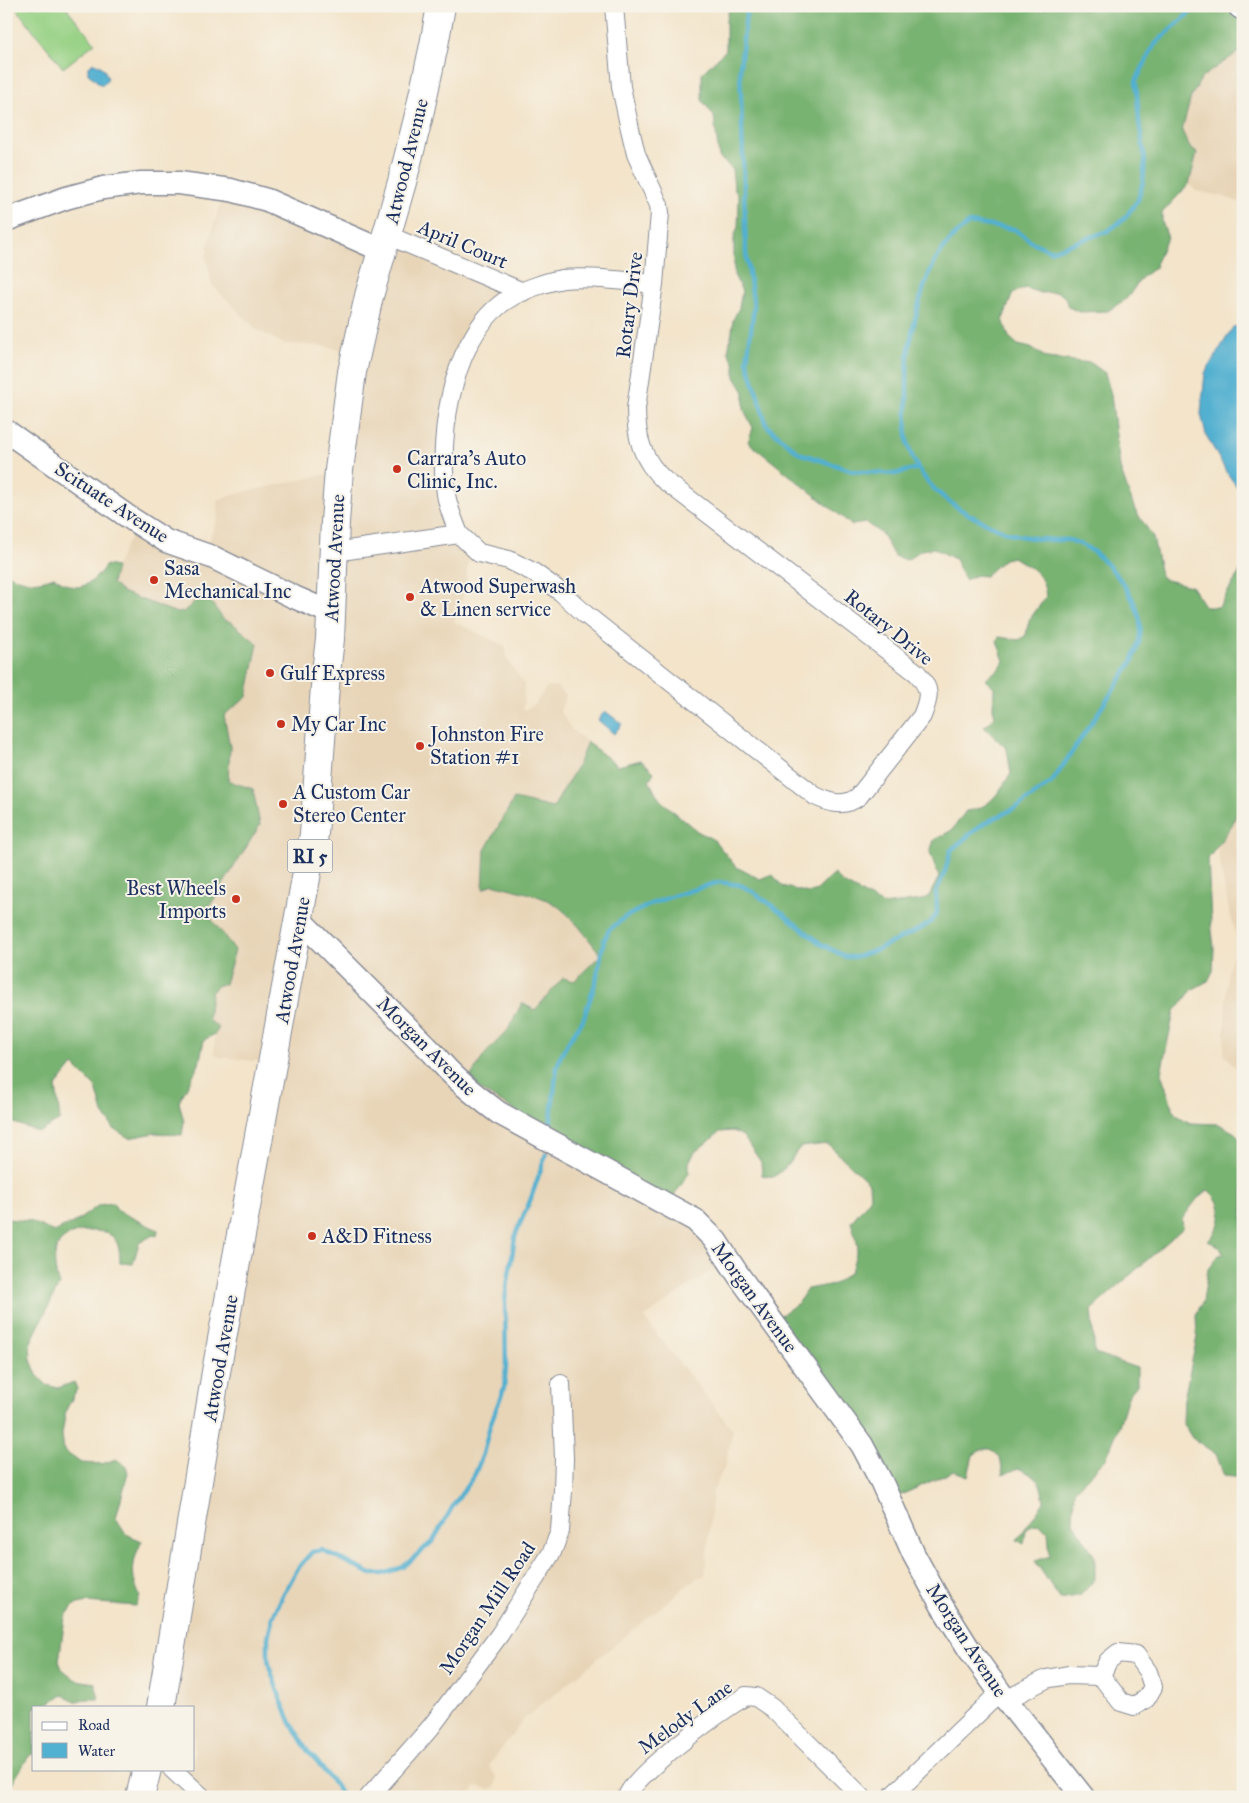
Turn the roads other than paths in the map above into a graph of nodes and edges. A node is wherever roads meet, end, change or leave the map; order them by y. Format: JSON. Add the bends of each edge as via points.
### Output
{"nodes":[{"id":1,"x":440,"y":6,"type":"edge"},
{"id":2,"x":614,"y":6,"type":"edge"},
{"id":3,"x":6,"y":220,"type":"edge"},
{"id":4,"x":384,"y":242,"type":"junction"},
{"id":5,"x":654,"y":284,"type":"junction"},
{"id":6,"x":523,"y":292,"type":"junction"},
{"id":7,"x":6,"y":431,"type":"edge"},
{"id":8,"x":459,"y":534,"type":"junction"},
{"id":9,"x":334,"y":552,"type":"junction"},
{"id":10,"x":331,"y":613,"type":"junction"},
{"id":11,"x":299,"y":919,"type":"junction"},
{"id":12,"x":561,"y":1384,"type":"dead end"},
{"id":13,"x":1101,"y":1676,"type":"dead end"},
{"id":14,"x":1003,"y":1696,"type":"junction"},
{"id":15,"x":161,"y":1706,"type":"edge"},
{"id":16,"x":148,"y":1770,"type":"edge"},
{"id":17,"x":173,"y":1770,"type":"edge"},
{"id":18,"x":140,"y":1797,"type":"edge"},
{"id":19,"x":202,"y":1797,"type":"edge"},
{"id":20,"x":369,"y":1797,"type":"edge"},
{"id":21,"x":627,"y":1797,"type":"edge"},
{"id":22,"x":862,"y":1797,"type":"edge"},
{"id":23,"x":891,"y":1797,"type":"edge"},
{"id":24,"x":1083,"y":1797,"type":"edge"}],
"edges":[{"from":1,"to":4,"type":"main road","name":"Atwood Avenue","number":"RI 5","via":[[418,119]]},
{"from":2,"to":5,"type":"street","name":"Rotary Drive","via":[[621,87],[630,129],[636,154],[659,205]]},
{"from":3,"to":4,"type":"street","via":[[103,188],[179,183],[231,190],[267,200]]},
{"from":4,"to":6,"type":"street","name":"April Court"},
{"from":4,"to":9,"type":"main road","name":"Atwood Avenue","number":"RI 5","via":[[368,296],[352,372],[339,470]]},
{"from":5,"to":6,"type":"street","via":[[564,279]]},
{"from":5,"to":8,"type":"street","name":"Rotary Drive","via":[[636,408],[636,427],[649,464],[664,480],[925,682],[928,706],[877,774],[855,800],[831,803],[816,796],[561,592],[509,560],[480,553]]},
{"from":6,"to":8,"type":"street","via":[[504,302],[482,324],[466,348],[455,378],[444,462],[449,509]]},
{"from":7,"to":10,"type":"street","name":"Scituate Avenue","via":[[166,541],[212,556]]},
{"from":8,"to":9,"type":"street"},
{"from":9,"to":10,"type":"main road","name":"Atwood Avenue","number":"RI 5"},
{"from":10,"to":11,"type":"main road","name":"Atwood Avenue","number":"RI 5","via":[[314,834]]},
{"from":11,"to":14,"type":"street","name":"Morgan Avenue","via":[[472,1093],[499,1113],[696,1220],[716,1241],[862,1445],[942,1606]]},
{"from":11,"to":15,"type":"main road","name":"Atwood Avenue","number":"RI 5","via":[[216,1372]]},
{"from":12,"to":20,"type":"street","name":"Morgan Mill Road","via":[[563,1490],[560,1530],[552,1552],[500,1634],[431,1727]]},
{"from":13,"to":14,"type":"street","via":[[1068,1675],[1046,1679]]},
{"from":14,"to":23,"type":"street"},
{"from":14,"to":24,"type":"street","name":"Morgan Avenue"},
{"from":16,"to":18,"type":"main road"},
{"from":17,"to":19,"type":"street"},
{"from":21,"to":22,"type":"street","name":"Melody Lane","via":[[628,1791],[643,1775],[746,1696],[756,1697],[772,1708]]}]}
